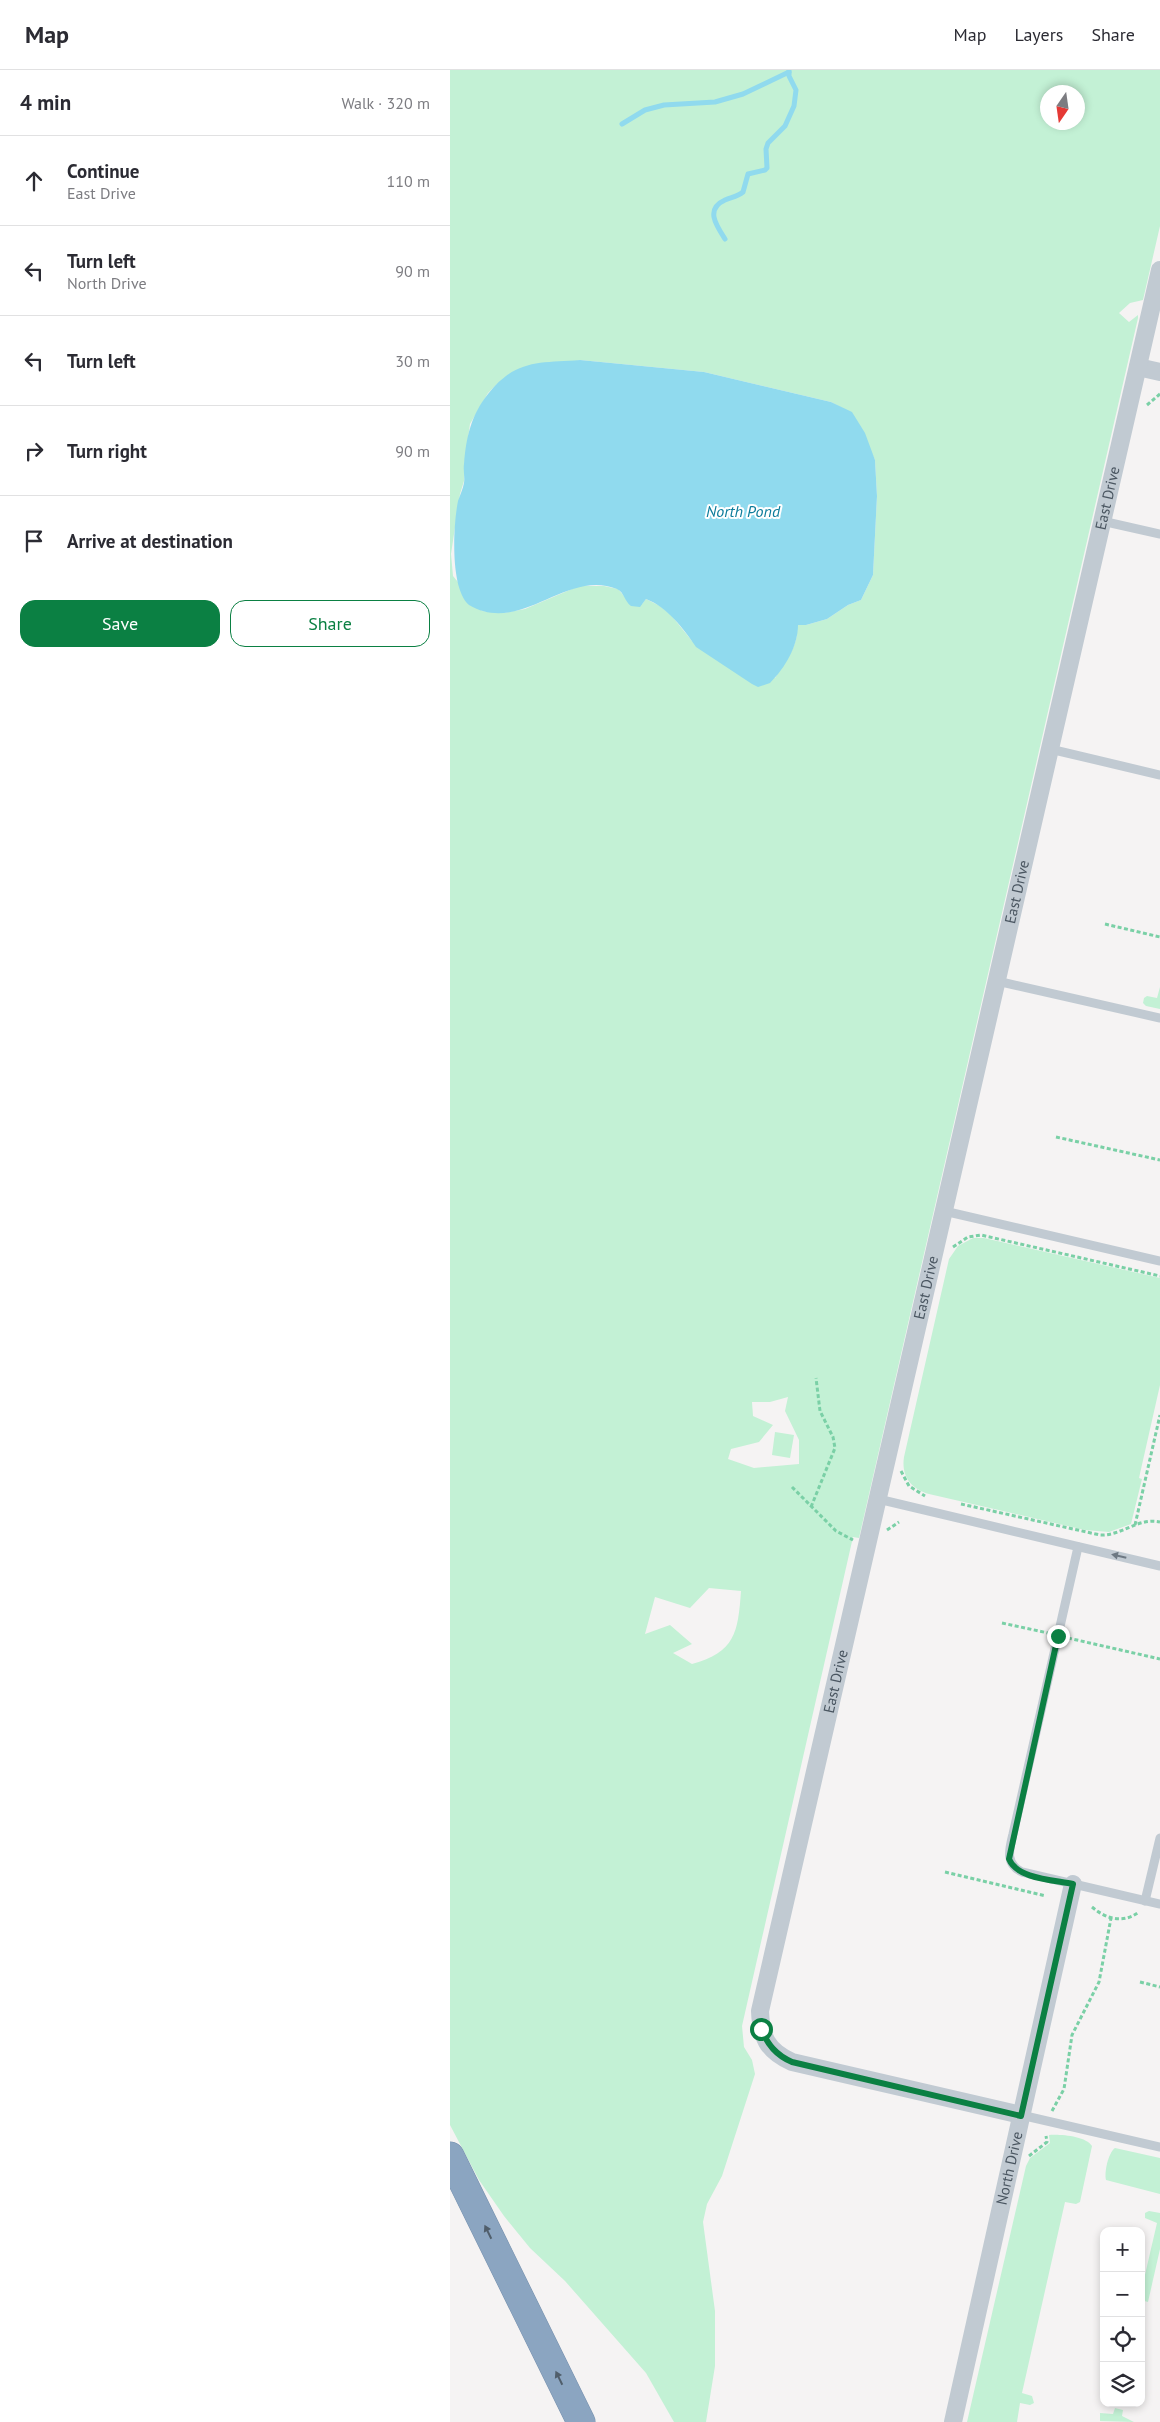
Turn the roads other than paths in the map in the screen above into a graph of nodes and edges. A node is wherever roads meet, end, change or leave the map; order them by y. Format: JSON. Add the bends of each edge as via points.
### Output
{"nodes":[{"id":1,"x":1160,"y":270,"type":"edge"},
{"id":2,"x":1138,"y":367,"type":"junction"},
{"id":3,"x":1160,"y":372,"type":"edge"},
{"id":4,"x":1102,"y":521,"type":"junction"},
{"id":5,"x":1160,"y":534,"type":"edge"},
{"id":6,"x":1050,"y":749,"type":"junction"},
{"id":7,"x":1160,"y":775,"type":"edge"},
{"id":8,"x":997,"y":981,"type":"junction"},
{"id":9,"x":1160,"y":1018,"type":"edge"},
{"id":10,"x":944,"y":1211,"type":"junction"},
{"id":11,"x":1160,"y":1261,"type":"edge"},
{"id":12,"x":878,"y":1499,"type":"junction"},
{"id":13,"x":1078,"y":1547,"type":"junction"},
{"id":14,"x":1160,"y":1566,"type":"edge"},
{"id":15,"x":1160,"y":1838,"type":"edge"},
{"id":16,"x":1073,"y":1884,"type":"junction"},
{"id":17,"x":1145,"y":1901,"type":"junction"},
{"id":18,"x":1160,"y":1904,"type":"edge"},
{"id":19,"x":1021,"y":2116,"type":"junction"},
{"id":20,"x":1160,"y":2147,"type":"edge"},
{"id":21,"x":450,"y":2156,"type":"edge"},
{"id":22,"x":581,"y":2422,"type":"edge"},
{"id":23,"x":953,"y":2422,"type":"edge"}],
"edges":[{"from":1,"to":2,"type":"street","name":"East Drive"},
{"from":2,"to":3,"type":"street"},
{"from":2,"to":4,"type":"street","name":"East Drive"},
{"from":4,"to":5,"type":"lane"},
{"from":4,"to":6,"type":"street","name":"East Drive"},
{"from":6,"to":7,"type":"lane"},
{"from":6,"to":8,"type":"street","name":"East Drive"},
{"from":8,"to":9,"type":"lane"},
{"from":8,"to":10,"type":"street","name":"East Drive"},
{"from":10,"to":11,"type":"lane"},
{"from":10,"to":12,"type":"street","name":"East Drive"},
{"from":12,"to":13,"type":"lane"},
{"from":12,"to":19,"type":"street","name":"East Drive","via":[[760,2011],[761,2029],[767,2044],[780,2057],[792,2062]]},
{"from":14,"to":13,"type":"lane","one_way":true},
{"from":13,"to":16,"type":"lane","via":[[1009,1859],[1011,1865],[1022,1872]]},
{"from":15,"to":17,"type":"lane"},
{"from":16,"to":17,"type":"lane"},
{"from":16,"to":19,"type":"street","name":"North Drive"},
{"from":17,"to":18,"type":"lane"},
{"from":19,"to":20,"type":"lane"},
{"from":19,"to":23,"type":"street","name":"North Drive"},
{"from":22,"to":21,"type":"highway","one_way":true}]}
